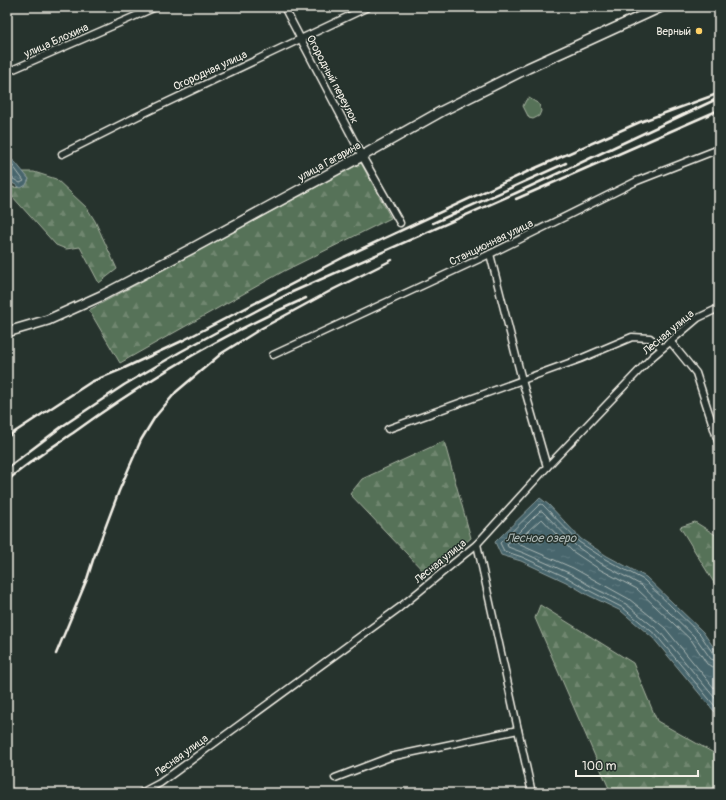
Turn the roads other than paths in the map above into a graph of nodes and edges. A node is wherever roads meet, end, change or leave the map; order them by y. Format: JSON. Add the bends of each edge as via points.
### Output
{"nodes":[{"id":1,"x":156,"y":7,"type":"edge"},
{"id":2,"x":284,"y":7,"type":"edge"},
{"id":3,"x":368,"y":7,"type":"edge"},
{"id":4,"x":661,"y":7,"type":"edge"},
{"id":5,"x":300,"y":39,"type":"junction"},
{"id":6,"x":7,"y":72,"type":"edge"},
{"id":7,"x":719,"y":149,"type":"edge"},
{"id":8,"x":62,"y":154,"type":"dead end"},
{"id":9,"x":362,"y":156,"type":"junction"},
{"id":10,"x":400,"y":223,"type":"dead end"},
{"id":11,"x":490,"y":254,"type":"junction"},
{"id":12,"x":719,"y":308,"type":"edge"},
{"id":13,"x":7,"y":332,"type":"edge"},
{"id":14,"x":670,"y":341,"type":"junction"},
{"id":15,"x":662,"y":348,"type":"junction"},
{"id":16,"x":273,"y":355,"type":"dead end"},
{"id":17,"x":522,"y":380,"type":"junction"},
{"id":18,"x":388,"y":429,"type":"dead end"},
{"id":19,"x":719,"y":444,"type":"edge"},
{"id":20,"x":547,"y":467,"type":"junction"},
{"id":21,"x":477,"y":544,"type":"junction"},
{"id":22,"x":518,"y":730,"type":"junction"},
{"id":23,"x":335,"y":778,"type":"dead end"},
{"id":24,"x":141,"y":793,"type":"edge"},
{"id":25,"x":532,"y":793,"type":"edge"}],
"edges":[{"from":1,"to":6,"type":"street","name":"улица Блохина"},
{"from":2,"to":5,"type":"street","name":"Огородный переулок"},
{"from":3,"to":5,"type":"street","name":"Огородная улица"},
{"from":4,"to":9,"type":"street","name":"улица Гагарина","via":[[475,94]]},
{"from":5,"to":8,"type":"street","name":"Огородная улица"},
{"from":5,"to":9,"type":"street","name":"Огородный переулок"},
{"from":7,"to":11,"type":"street","name":"Станционная улица","via":[[637,181]]},
{"from":9,"to":10,"type":"street","name":"Огородный переулок"},
{"from":9,"to":13,"type":"street","name":"улица Гагарина","via":[[97,298],[48,320]]},
{"from":11,"to":16,"type":"street","name":"Станционная улица"},
{"from":11,"to":17,"type":"street"},
{"from":12,"to":14,"type":"street","name":"Лесная улица","via":[[698,318]]},
{"from":14,"to":15,"type":"street","name":"Лесная улица"},
{"from":14,"to":19,"type":"street","via":[[696,373]]},
{"from":15,"to":17,"type":"street","via":[[650,338],[632,337]]},
{"from":15,"to":20,"type":"street","name":"Лесная улица"},
{"from":17,"to":18,"type":"street"},
{"from":17,"to":20,"type":"street"},
{"from":20,"to":21,"type":"street","name":"Лесная улица"},
{"from":21,"to":22,"type":"street"},
{"from":21,"to":24,"type":"street","name":"Лесная улица","via":[[399,608],[160,782]]},
{"from":22,"to":23,"type":"street","via":[[390,757]]},
{"from":22,"to":25,"type":"street"}]}
